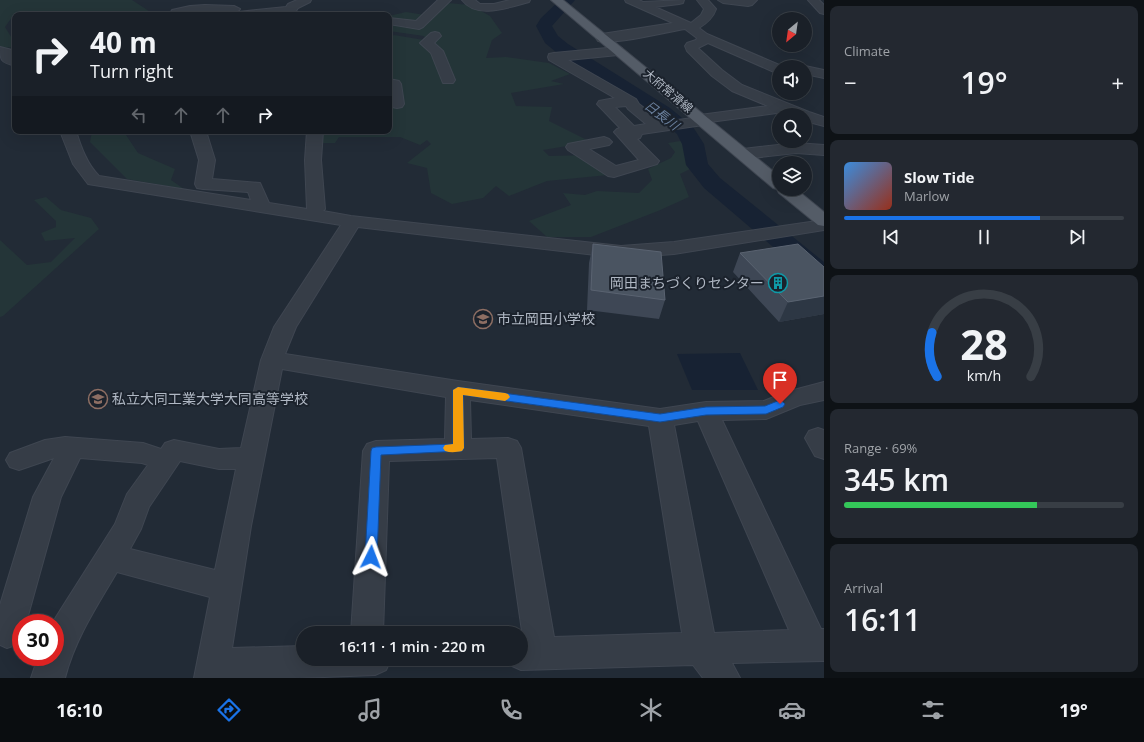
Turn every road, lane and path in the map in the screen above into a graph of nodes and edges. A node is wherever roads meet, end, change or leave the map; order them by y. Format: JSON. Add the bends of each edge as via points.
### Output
{"nodes":[{"id":1,"x":448,"y":0,"type":"edge"},
{"id":2,"x":525,"y":0,"type":"edge"},
{"id":3,"x":630,"y":0,"type":"edge"},
{"id":4,"x":679,"y":0,"type":"edge"},
{"id":5,"x":702,"y":0,"type":"edge"},
{"id":6,"x":723,"y":0,"type":"edge"},
{"id":7,"x":752,"y":0,"type":"edge"},
{"id":8,"x":813,"y":0,"type":"edge"},
{"id":9,"x":469,"y":1,"type":"edge"},
{"id":10,"x":244,"y":2,"type":"dead end"},
{"id":11,"x":558,"y":2,"type":"edge"},
{"id":12,"x":640,"y":5,"type":"junction"},
{"id":13,"x":307,"y":6,"type":"edge"},
{"id":14,"x":824,"y":11,"type":"edge"},
{"id":15,"x":176,"y":12,"type":"edge"},
{"id":16,"x":225,"y":12,"type":"edge"},
{"id":17,"x":237,"y":12,"type":"edge"},
{"id":18,"x":279,"y":12,"type":"edge"},
{"id":19,"x":392,"y":21,"type":"edge"},
{"id":20,"x":689,"y":26,"type":"junction"},
{"id":21,"x":703,"y":37,"type":"junction"},
{"id":22,"x":415,"y":38,"type":"dead end"},
{"id":23,"x":602,"y":38,"type":"junction"},
{"id":24,"x":0,"y":51,"type":"edge"},
{"id":25,"x":618,"y":51,"type":"junction"},
{"id":26,"x":12,"y":61,"type":"edge"},
{"id":27,"x":772,"y":66,"type":"edge"},
{"id":28,"x":812,"y":71,"type":"edge"},
{"id":29,"x":824,"y":74,"type":"edge"},
{"id":30,"x":448,"y":80,"type":"dead end"},
{"id":31,"x":392,"y":84,"type":"edge"},
{"id":32,"x":766,"y":85,"type":"dead end"},
{"id":33,"x":746,"y":91,"type":"junction"},
{"id":34,"x":596,"y":99,"type":"dead end"},
{"id":35,"x":629,"y":101,"type":"junction"},
{"id":36,"x":397,"y":104,"type":"dead end"},
{"id":37,"x":784,"y":108,"type":"edge"},
{"id":38,"x":772,"y":110,"type":"edge"},
{"id":39,"x":812,"y":118,"type":"edge"},
{"id":40,"x":701,"y":120,"type":"junction"},
{"id":41,"x":824,"y":122,"type":"edge"},
{"id":42,"x":659,"y":127,"type":"junction"},
{"id":43,"x":633,"y":133,"type":"junction"},
{"id":44,"x":69,"y":134,"type":"edge"},
{"id":45,"x":199,"y":134,"type":"edge"},
{"id":46,"x":315,"y":134,"type":"edge"},
{"id":47,"x":604,"y":142,"type":"dead end"},
{"id":48,"x":824,"y":150,"type":"edge"},
{"id":49,"x":743,"y":154,"type":"junction"},
{"id":50,"x":772,"y":178,"type":"edge"},
{"id":51,"x":794,"y":196,"type":"edge"},
{"id":52,"x":258,"y":207,"type":"junction"},
{"id":53,"x":312,"y":215,"type":"junction"},
{"id":54,"x":822,"y":218,"type":"edge"},
{"id":55,"x":351,"y":221,"type":"junction"},
{"id":56,"x":272,"y":360,"type":"junction"},
{"id":57,"x":458,"y":390,"type":"junction"},
{"id":58,"x":824,"y":391,"type":"edge"},
{"id":59,"x":706,"y":411,"type":"junction"},
{"id":60,"x":660,"y":418,"type":"junction"},
{"id":61,"x":72,"y":447,"type":"junction"},
{"id":62,"x":458,"y":448,"type":"junction"},
{"id":63,"x":251,"y":458,"type":"junction"},
{"id":64,"x":20,"y":460,"type":"dead end"},
{"id":65,"x":166,"y":461,"type":"junction"},
{"id":66,"x":111,"y":557,"type":"junction"},
{"id":67,"x":227,"y":585,"type":"junction"},
{"id":68,"x":367,"y":626,"type":"edge"},
{"id":69,"x":9,"y":632,"type":"edge"},
{"id":70,"x":64,"y":632,"type":"edge"},
{"id":71,"x":818,"y":645,"type":"edge"},
{"id":72,"x":700,"y":650,"type":"junction"},
{"id":73,"x":531,"y":654,"type":"edge"},
{"id":74,"x":296,"y":665,"type":"edge"},
{"id":75,"x":51,"y":666,"type":"edge"},
{"id":76,"x":365,"y":666,"type":"edge"},
{"id":77,"x":212,"y":672,"type":"edge"},
{"id":78,"x":48,"y":678,"type":"edge"},
{"id":79,"x":365,"y":678,"type":"edge"},
{"id":80,"x":723,"y":678,"type":"edge"}],
"edges":[{"from":1,"to":9,"type":"street"},
{"from":1,"to":19,"type":"street","via":[[438,4],[419,25]]},
{"from":2,"to":9,"type":"street","via":[[485,7],[475,6]]},
{"from":3,"to":12,"type":"street"},
{"from":4,"to":12,"type":"street"},
{"from":5,"to":20,"type":"street","via":[[710,11],[703,20]]},
{"from":6,"to":7,"type":"street","via":[[748,4]]},
{"from":8,"to":14,"type":"street"},
{"from":10,"to":17,"type":"street"},
{"from":11,"to":23,"type":"main road","name":"大府常滑線"},
{"from":12,"to":20,"type":"street"},
{"from":13,"to":18,"type":"street"},
{"from":15,"to":16,"type":"street","via":[[192,9]]},
{"from":20,"to":21,"type":"street"},
{"from":20,"to":23,"type":"street"},
{"from":21,"to":27,"type":"street"},
{"from":21,"to":33,"type":"street","via":[[702,42],[691,46],[694,51],[717,73],[737,88]]},
{"from":22,"to":30,"type":"street","via":[[432,38],[426,43],[437,52]]},
{"from":23,"to":25,"type":"main road","name":"大府常滑線"},
{"from":24,"to":26,"type":"street","via":[[8,53],[6,58]]},
{"from":25,"to":35,"type":"street","via":[[554,57]]},
{"from":25,"to":40,"type":"main road","name":"大府常滑線"},
{"from":28,"to":29,"type":"street"},
{"from":31,"to":36,"type":"street"},
{"from":32,"to":33,"type":"street"},
{"from":33,"to":37,"type":"street"},
{"from":34,"to":35,"type":"street"},
{"from":35,"to":42,"type":"street"},
{"from":35,"to":43,"type":"street","via":[[604,104]]},
{"from":38,"to":40,"type":"street"},
{"from":39,"to":41,"type":"street"},
{"from":40,"to":42,"type":"street"},
{"from":40,"to":49,"type":"main road","name":"大府常滑線"},
{"from":42,"to":43,"type":"street"},
{"from":43,"to":47,"type":"street","via":[[622,132],[651,161],[614,172],[574,147]]},
{"from":44,"to":52,"type":"street","via":[[87,174],[94,180]]},
{"from":45,"to":52,"type":"street","via":[[207,160],[203,184],[254,188],[261,202]]},
{"from":46,"to":53,"type":"street","via":[[313,160],[316,209]]},
{"from":48,"to":49,"type":"street","via":[[796,148]]},
{"from":49,"to":50,"type":"main road","name":"大府常滑線"},
{"from":51,"to":54,"type":"main road"},
{"from":52,"to":53,"type":"street"},
{"from":53,"to":55,"type":"street"},
{"from":54,"to":55,"type":"street","via":[[773,233],[666,249],[621,252]]},
{"from":55,"to":56,"type":"street","via":[[285,327]]},
{"from":56,"to":57,"type":"street"},
{"from":56,"to":63,"type":"street"},
{"from":57,"to":60,"type":"street"},
{"from":57,"to":62,"type":"street"},
{"from":58,"to":59,"type":"street","via":[[794,398],[766,410]]},
{"from":59,"to":60,"type":"street"},
{"from":59,"to":71,"type":"street"},
{"from":60,"to":72,"type":"street"},
{"from":61,"to":64,"type":"street","via":[[54,448]]},
{"from":61,"to":65,"type":"street","via":[[143,453]]},
{"from":61,"to":69,"type":"street","via":[[47,497]]},
{"from":62,"to":68,"type":"street","via":[[376,451]]},
{"from":62,"to":73,"type":"street","via":[[508,448]]},
{"from":63,"to":65,"type":"street","via":[[219,459],[174,450]]},
{"from":63,"to":67,"type":"street"},
{"from":65,"to":66,"type":"street","via":[[137,502],[127,529]]},
{"from":66,"to":67,"type":"street","via":[[211,584]]},
{"from":66,"to":70,"type":"street"},
{"from":67,"to":77,"type":"street"},
{"from":71,"to":72,"type":"street"},
{"from":72,"to":73,"type":"street"},
{"from":72,"to":80,"type":"street"},
{"from":74,"to":77,"type":"street"},
{"from":75,"to":78,"type":"street"},
{"from":76,"to":79,"type":"street"}]}
